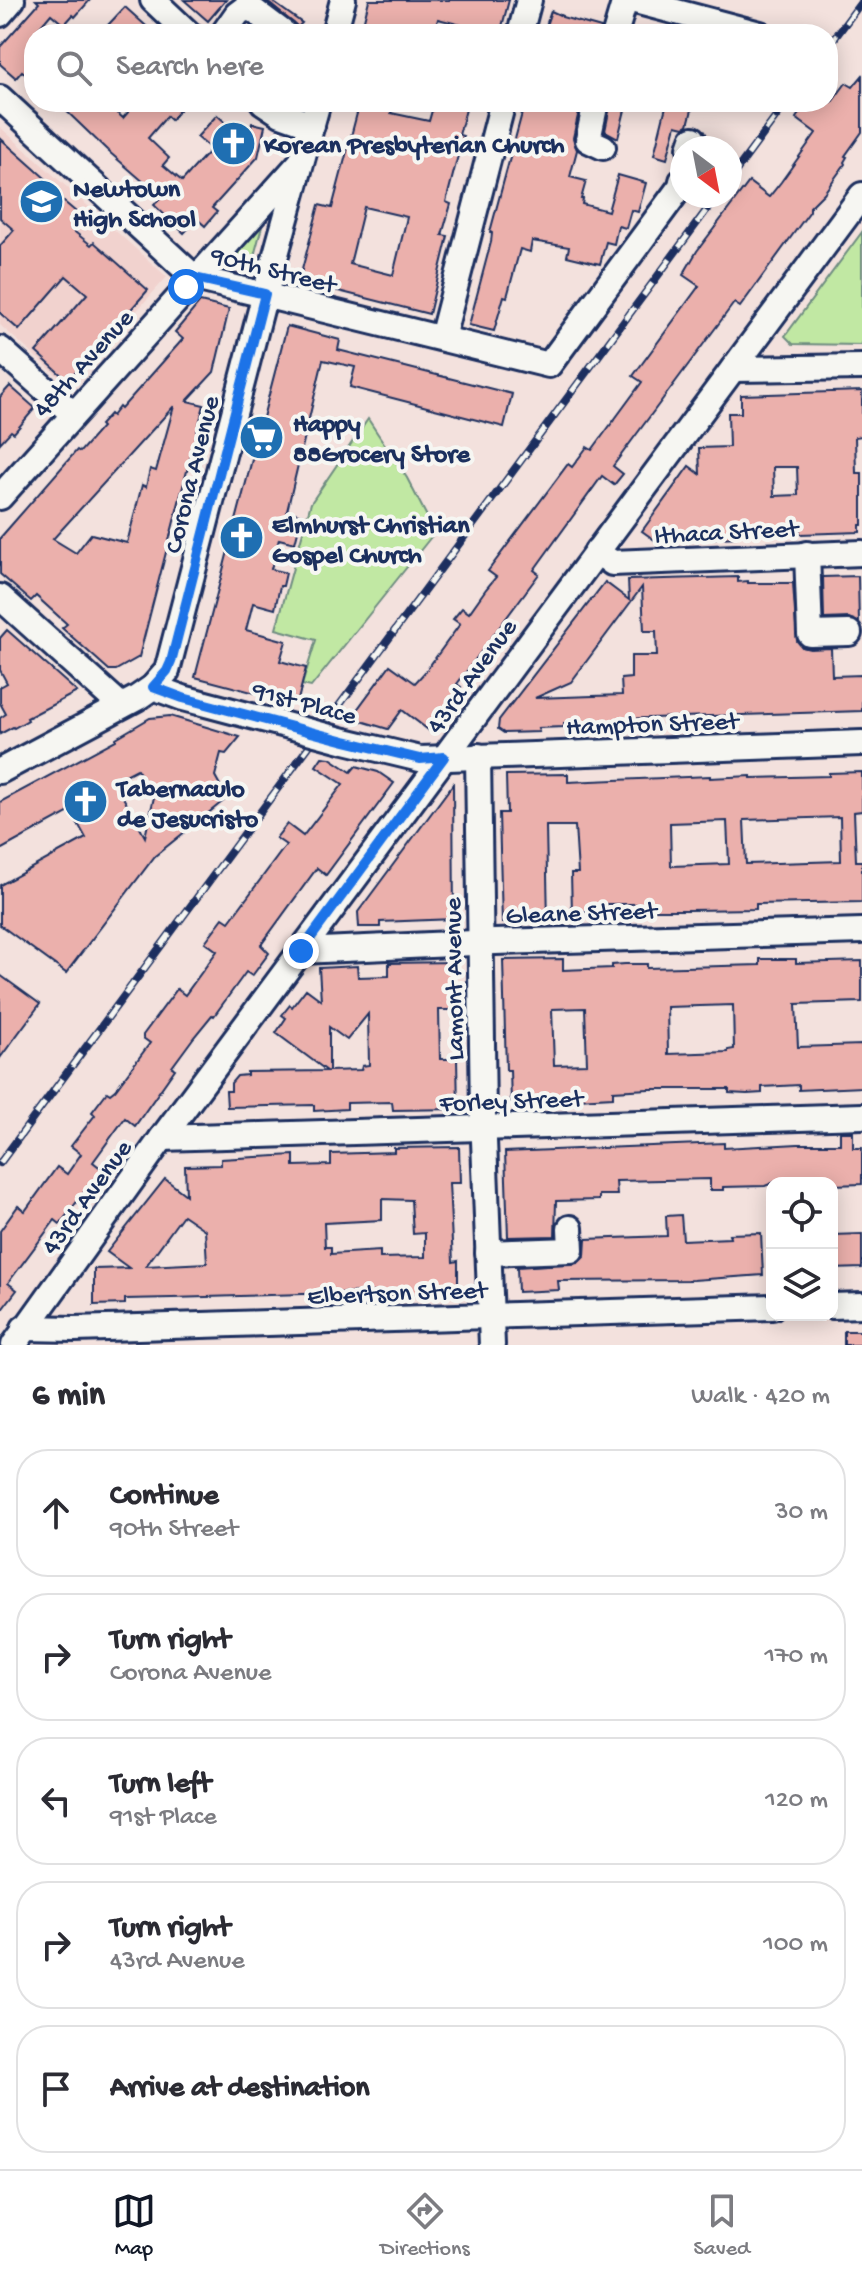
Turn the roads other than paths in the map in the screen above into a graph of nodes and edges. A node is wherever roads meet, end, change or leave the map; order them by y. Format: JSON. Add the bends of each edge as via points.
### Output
{"nodes":[{"id":1,"x":12,"y":0,"type":"edge"},
{"id":2,"x":153,"y":0,"type":"edge"},
{"id":3,"x":343,"y":0,"type":"edge"},
{"id":4,"x":529,"y":0,"type":"edge"},
{"id":5,"x":625,"y":0,"type":"edge"},
{"id":6,"x":631,"y":0,"type":"edge"},
{"id":7,"x":723,"y":12,"type":"edge"},
{"id":8,"x":0,"y":14,"type":"edge"},
{"id":9,"x":178,"y":24,"type":"edge"},
{"id":10,"x":230,"y":24,"type":"edge"},
{"id":11,"x":272,"y":24,"type":"edge"},
{"id":12,"x":337,"y":24,"type":"edge"},
{"id":13,"x":523,"y":24,"type":"edge"},
{"id":14,"x":618,"y":24,"type":"edge"},
{"id":15,"x":743,"y":24,"type":"edge"},
{"id":16,"x":0,"y":98,"type":"edge"},
{"id":17,"x":278,"y":112,"type":"edge"},
{"id":18,"x":500,"y":112,"type":"edge"},
{"id":19,"x":594,"y":112,"type":"edge"},
{"id":20,"x":315,"y":113,"type":"edge"},
{"id":21,"x":603,"y":147,"type":"dead end"},
{"id":22,"x":304,"y":159,"type":"junction"},
{"id":23,"x":862,"y":195,"type":"edge"},
{"id":24,"x":670,"y":199,"type":"edge"},
{"id":25,"x":195,"y":278,"type":"junction"},
{"id":26,"x":265,"y":294,"type":"junction"},
{"id":27,"x":442,"y":338,"type":"junction"},
{"id":28,"x":0,"y":349,"type":"edge"},
{"id":29,"x":862,"y":367,"type":"edge"},
{"id":30,"x":733,"y":369,"type":"junction"},
{"id":31,"x":73,"y":414,"type":"junction"},
{"id":32,"x":0,"y":497,"type":"edge"},
{"id":33,"x":597,"y":551,"type":"junction"},
{"id":34,"x":862,"y":553,"type":"edge"},
{"id":35,"x":807,"y":554,"type":"junction"},
{"id":36,"x":0,"y":597,"type":"edge"},
{"id":37,"x":849,"y":633,"type":"dead end"},
{"id":38,"x":153,"y":687,"type":"junction"},
{"id":39,"x":121,"y":706,"type":"junction"},
{"id":40,"x":862,"y":743,"type":"edge"},
{"id":41,"x":478,"y":756,"type":"junction"},
{"id":42,"x":444,"y":757,"type":"junction"},
{"id":43,"x":0,"y":771,"type":"edge"},
{"id":44,"x":862,"y":931,"type":"edge"},
{"id":45,"x":480,"y":943,"type":"junction"},
{"id":46,"x":301,"y":951,"type":"junction"},
{"id":47,"x":862,"y":1116,"type":"edge"},
{"id":48,"x":483,"y":1127,"type":"junction"},
{"id":49,"x":162,"y":1138,"type":"junction"},
{"id":50,"x":570,"y":1228,"type":"dead end"},
{"id":51,"x":488,"y":1253,"type":"junction"},
{"id":52,"x":862,"y":1305,"type":"edge"},
{"id":53,"x":838,"y":1306,"type":"edge"},
{"id":54,"x":766,"y":1307,"type":"edge"},
{"id":55,"x":491,"y":1316,"type":"junction"},
{"id":56,"x":26,"y":1339,"type":"edge"},
{"id":57,"x":492,"y":1345,"type":"edge"}],
"edges":[{"from":1,"to":8,"type":"street"},
{"from":2,"to":9,"type":"street"},
{"from":3,"to":12,"type":"street"},
{"from":4,"to":13,"type":"street"},
{"from":5,"to":14,"type":"street"},
{"from":6,"to":7,"type":"street"},
{"from":7,"to":15,"type":"street"},
{"from":10,"to":11,"type":"street","via":[[245,8]]},
{"from":16,"to":25,"type":"street","name":"90th Street"},
{"from":17,"to":20,"type":"street"},
{"from":18,"to":27,"type":"street"},
{"from":19,"to":21,"type":"street","via":[[588,140]]},
{"from":20,"to":22,"type":"street","name":"Corona Avenue"},
{"from":22,"to":25,"type":"street","name":"48th Avenue"},
{"from":22,"to":26,"type":"street","name":"Corona Avenue"},
{"from":23,"to":30,"type":"street","name":"43rd Avenue"},
{"from":24,"to":27,"type":"street","name":"90th Street","via":[[549,365]]},
{"from":25,"to":26,"type":"street","name":"90th Street"},
{"from":25,"to":31,"type":"street","name":"48th Avenue"},
{"from":26,"to":27,"type":"street","name":"90th Street"},
{"from":26,"to":38,"type":"street","name":"Corona Avenue","via":[[171,662]]},
{"from":28,"to":31,"type":"street"},
{"from":29,"to":30,"type":"street"},
{"from":30,"to":33,"type":"street","name":"43rd Avenue"},
{"from":31,"to":32,"type":"street","name":"48th Avenue"},
{"from":33,"to":35,"type":"street","name":"Ithaca Street","via":[[612,563]]},
{"from":33,"to":42,"type":"street","name":"43rd Avenue"},
{"from":34,"to":35,"type":"street","name":"Ithaca Street"},
{"from":35,"to":37,"type":"street","via":[[810,634]]},
{"from":36,"to":39,"type":"street"},
{"from":38,"to":39,"type":"street","name":"Corona Avenue"},
{"from":38,"to":42,"type":"street","name":"91st Place","bridge":true,"via":[[345,741],[420,759]]},
{"from":39,"to":43,"type":"street","name":"Corona Avenue"},
{"from":40,"to":41,"type":"street","name":"Hampton Street"},
{"from":41,"to":42,"type":"street","name":"Hampton Street"},
{"from":41,"to":45,"type":"street","name":"Lamont Avenue"},
{"from":42,"to":46,"type":"street","name":"43rd Avenue"},
{"from":44,"to":45,"type":"street","name":"Gleane Street"},
{"from":45,"to":46,"type":"street","name":"Gleane Street"},
{"from":45,"to":48,"type":"street","name":"Lamont Avenue"},
{"from":46,"to":49,"type":"street","name":"43rd Avenue"},
{"from":47,"to":48,"type":"street","name":"Forley Street"},
{"from":48,"to":49,"type":"street","name":"Forley Street"},
{"from":48,"to":51,"type":"street","name":"Lamont Avenue"},
{"from":49,"to":56,"type":"street","name":"43rd Avenue"},
{"from":50,"to":51,"type":"street","via":[[571,1250]]},
{"from":51,"to":55,"type":"street","name":"Lamont Avenue"},
{"from":52,"to":53,"type":"street"},
{"from":54,"to":55,"type":"street","name":"Elbertson Street"},
{"from":55,"to":56,"type":"street","name":"Elbertson Street","via":[[91,1329]]},
{"from":55,"to":57,"type":"street","name":"Lamont Avenue"}]}
